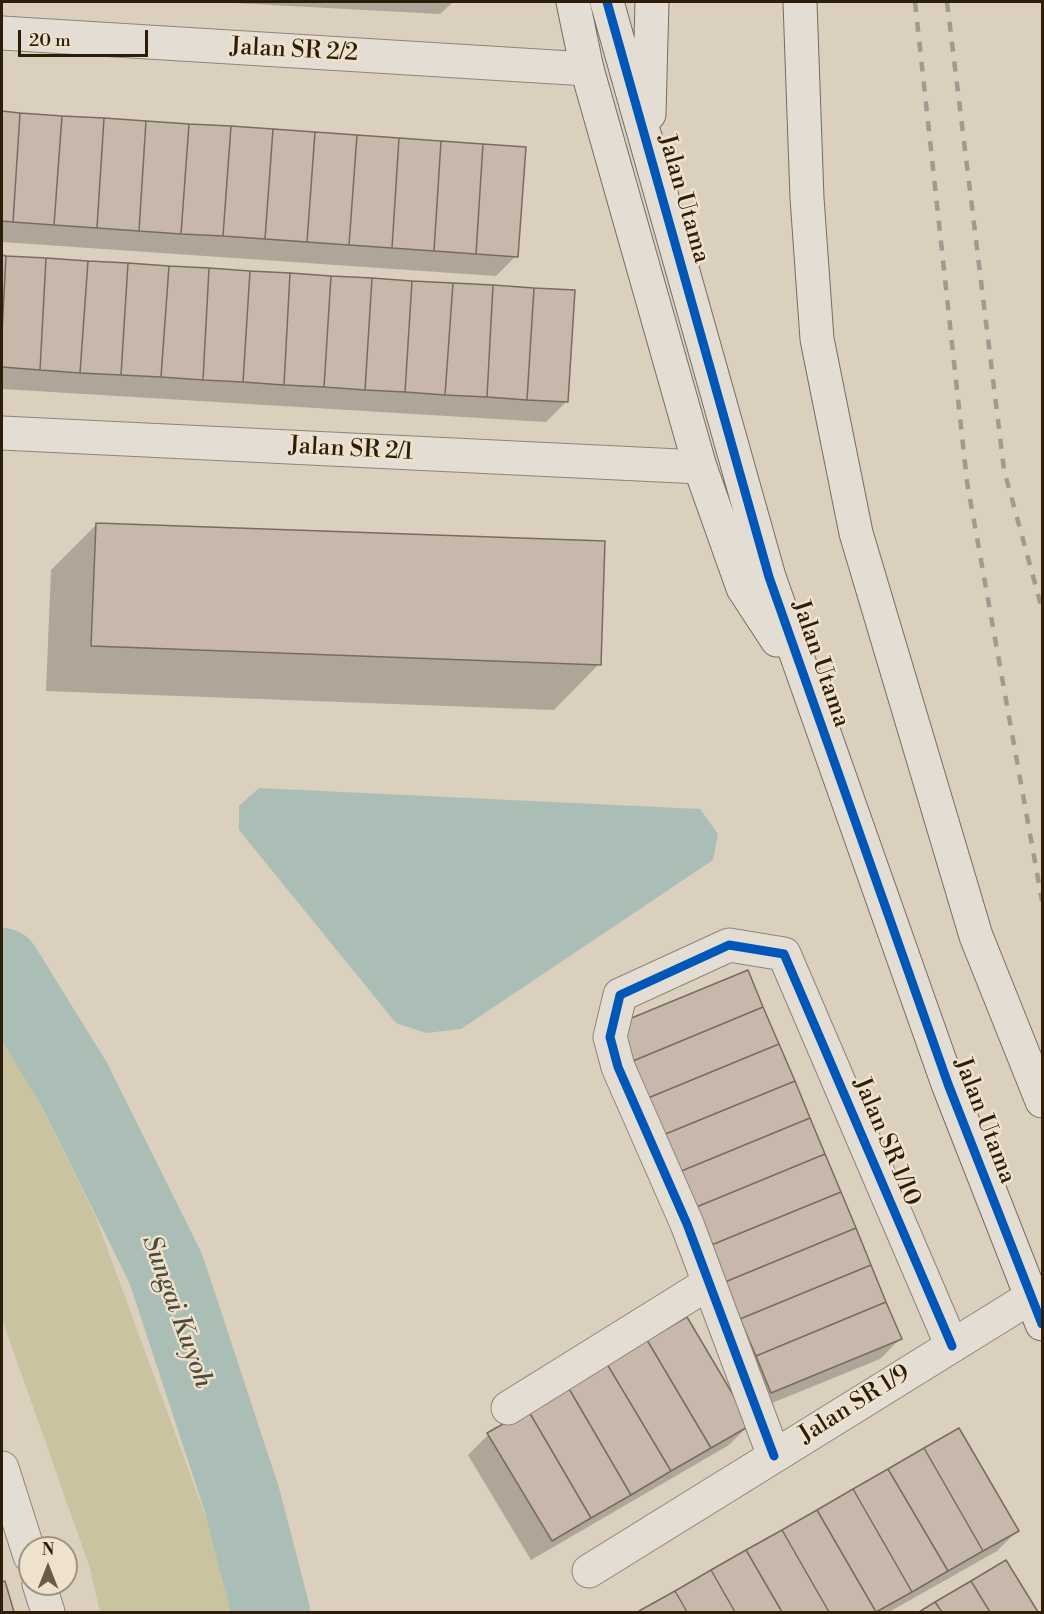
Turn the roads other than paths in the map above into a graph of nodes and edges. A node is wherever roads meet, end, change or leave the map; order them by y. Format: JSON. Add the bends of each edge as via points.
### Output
{"nodes":[{"id":1,"x":573,"y":2,"type":"edge"},
{"id":2,"x":607,"y":2,"type":"edge"},
{"id":3,"x":652,"y":2,"type":"edge"},
{"id":4,"x":787,"y":2,"type":"edge"},
{"id":5,"x":801,"y":17,"type":"edge"},
{"id":6,"x":2,"y":33,"type":"edge"},
{"id":7,"x":587,"y":69,"type":"junction"},
{"id":8,"x":648,"y":146,"type":"junction"},
{"id":9,"x":2,"y":433,"type":"edge"},
{"id":10,"x":700,"y":467,"type":"junction"},
{"id":11,"x":805,"y":681,"type":"junction"},
{"id":12,"x":1042,"y":1101,"type":"edge"},
{"id":13,"x":709,"y":1283,"type":"junction"},
{"id":14,"x":1037,"y":1310,"type":"edge"},
{"id":15,"x":952,"y":1346,"type":"junction"},
{"id":16,"x":508,"y":1408,"type":"dead end"},
{"id":17,"x":774,"y":1456,"type":"junction"},
{"id":18,"x":2,"y":1468,"type":"edge"},
{"id":19,"x":24,"y":1536,"type":"edge"},
{"id":20,"x":589,"y":1571,"type":"dead end"},
{"id":21,"x":43,"y":1596,"type":"edge"},
{"id":22,"x":48,"y":1612,"type":"edge"}],
"edges":[{"from":1,"to":7,"type":"street"},
{"from":2,"to":8,"type":"street","name":"Jalan Utama"},
{"from":3,"to":8,"type":"street"},
{"from":4,"to":5,"type":"street"},
{"from":5,"to":12,"type":"street","via":[[817,339],[856,533],[976,936]]},
{"from":6,"to":7,"type":"street","name":"Jalan SR 2/2"},
{"from":7,"to":10,"type":"street"},
{"from":8,"to":11,"type":"street","name":"Jalan Utama","via":[[768,577]]},
{"from":9,"to":10,"type":"street","name":"Jalan SR 2/1"},
{"from":10,"to":11,"type":"street","via":[[743,588]]},
{"from":11,"to":14,"type":"street","name":"Jalan Utama","via":[[948,1084]]},
{"from":13,"to":15,"type":"street","name":"Jalan SR 1/10","via":[[609,1037],[620,995],[729,945],[784,954]]},
{"from":13,"to":16,"type":"street"},
{"from":13,"to":17,"type":"street"},
{"from":14,"to":15,"type":"street","name":"Jalan SR 1/9"},
{"from":15,"to":17,"type":"street","name":"Jalan SR 1/9"},
{"from":17,"to":20,"type":"street","name":"Jalan SR 1/9"},
{"from":18,"to":19,"type":"street"},
{"from":21,"to":22,"type":"street"}]}
